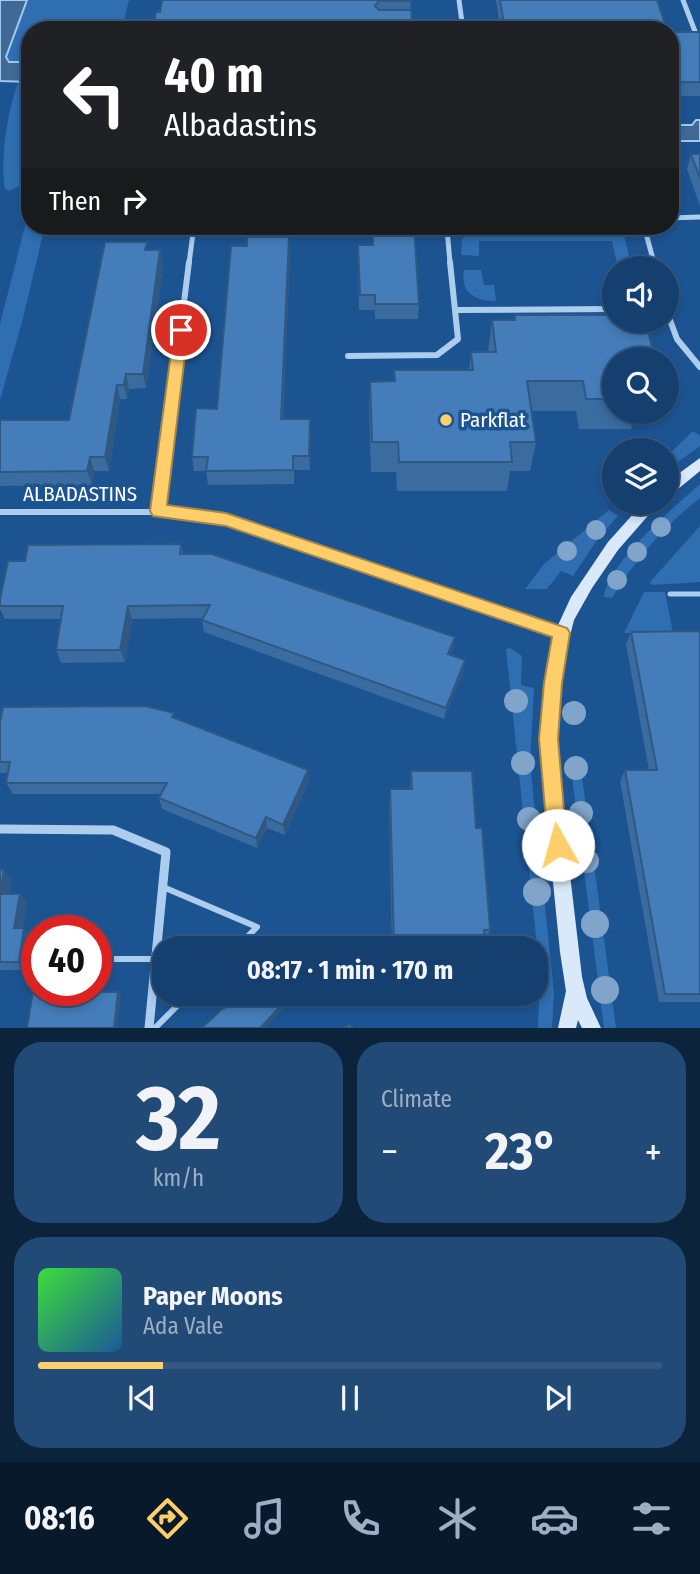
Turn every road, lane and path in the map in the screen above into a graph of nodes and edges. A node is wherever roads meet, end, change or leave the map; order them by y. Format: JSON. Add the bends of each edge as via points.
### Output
{"nodes":[{"id":1,"x":459,"y":0,"type":"edge"},
{"id":2,"x":684,"y":0,"type":"edge"},
{"id":3,"x":462,"y":21,"type":"edge"},
{"id":4,"x":700,"y":34,"type":"edge"},
{"id":5,"x":700,"y":217,"type":"edge"},
{"id":6,"x":679,"y":218,"type":"edge"},
{"id":7,"x":193,"y":235,"type":"edge"},
{"id":8,"x":448,"y":235,"type":"edge"},
{"id":9,"x":646,"y":235,"type":"edge"},
{"id":10,"x":652,"y":256,"type":"edge"},
{"id":11,"x":602,"y":309,"type":"edge"},
{"id":12,"x":455,"y":310,"type":"junction"},
{"id":13,"x":675,"y":333,"type":"edge"},
{"id":14,"x":348,"y":356,"type":"dead end"},
{"id":15,"x":700,"y":367,"type":"edge"},
{"id":16,"x":700,"y":463,"type":"edge"},
{"id":17,"x":679,"y":480,"type":"edge"},
{"id":18,"x":158,"y":511,"type":"junction"},
{"id":19,"x":0,"y":512,"type":"edge"},
{"id":20,"x":640,"y":515,"type":"edge"},
{"id":21,"x":670,"y":594,"type":"dead end"},
{"id":22,"x":700,"y":594,"type":"edge"},
{"id":23,"x":561,"y":633,"type":"junction"},
{"id":24,"x":0,"y":829,"type":"edge"},
{"id":25,"x":162,"y":886,"type":"junction"},
{"id":26,"x":158,"y":936,"type":"edge"},
{"id":27,"x":248,"y":936,"type":"edge"},
{"id":28,"x":112,"y":959,"type":"edge"},
{"id":29,"x":152,"y":959,"type":"edge"},
{"id":30,"x":575,"y":992,"type":"junction"},
{"id":31,"x":152,"y":998,"type":"edge"},
{"id":32,"x":177,"y":1006,"type":"edge"},
{"id":33,"x":149,"y":1028,"type":"edge"},
{"id":34,"x":155,"y":1028,"type":"edge"},
{"id":35,"x":567,"y":1028,"type":"edge"},
{"id":36,"x":592,"y":1028,"type":"edge"}],
"edges":[{"from":1,"to":3,"type":"street"},
{"from":2,"to":4,"type":"street","via":[[696,34]]},
{"from":5,"to":6,"type":"street"},
{"from":7,"to":18,"type":"street"},
{"from":8,"to":12,"type":"street"},
{"from":9,"to":10,"type":"street"},
{"from":11,"to":12,"type":"street"},
{"from":12,"to":14,"type":"street","via":[[458,339],[437,355]]},
{"from":13,"to":15,"type":"street"},
{"from":16,"to":17,"type":"street"},
{"from":18,"to":19,"type":"street","name":"ALBADASTINS"},
{"from":18,"to":23,"type":"street","name":"ALBADASTINS","via":[[226,520]]},
{"from":20,"to":23,"type":"street","via":[[602,561]]},
{"from":21,"to":22,"type":"lane"},
{"from":23,"to":30,"type":"street","via":[[549,739]]},
{"from":24,"to":25,"type":"street","via":[[113,830],[166,852]]},
{"from":25,"to":26,"type":"street"},
{"from":25,"to":27,"type":"lane","via":[[257,927]]},
{"from":28,"to":29,"type":"lane"},
{"from":30,"to":35,"type":"street"},
{"from":30,"to":36,"type":"street"},
{"from":31,"to":33,"type":"street"},
{"from":32,"to":34,"type":"lane"}]}
